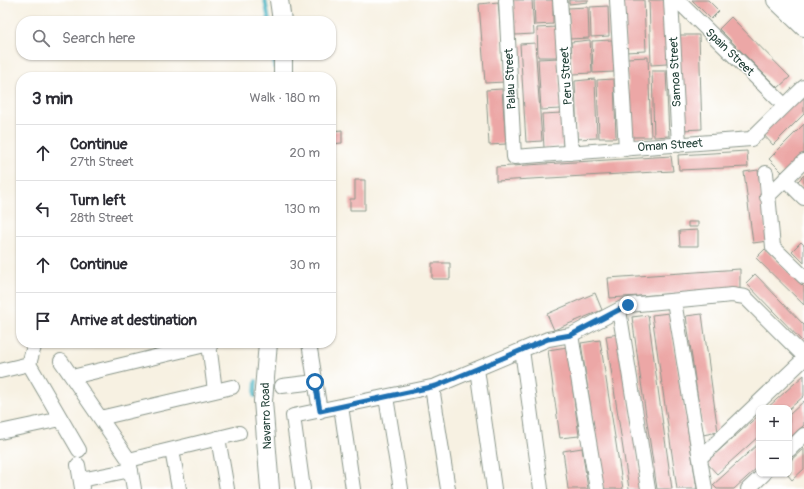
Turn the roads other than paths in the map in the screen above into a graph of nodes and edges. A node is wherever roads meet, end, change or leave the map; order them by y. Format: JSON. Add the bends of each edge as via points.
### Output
{"nodes":[{"id":1,"x":279,"y":0,"type":"edge"},
{"id":2,"x":506,"y":0,"type":"edge"},
{"id":3,"x":560,"y":0,"type":"edge"},
{"id":4,"x":618,"y":0,"type":"edge"},
{"id":5,"x":671,"y":0,"type":"edge"},
{"id":6,"x":677,"y":0,"type":"edge"},
{"id":7,"x":776,"y":0,"type":"edge"},
{"id":8,"x":794,"y":0,"type":"edge"},
{"id":9,"x":804,"y":10,"type":"edge"},
{"id":10,"x":281,"y":16,"type":"edge"},
{"id":11,"x":804,"y":27,"type":"edge"},
{"id":12,"x":283,"y":60,"type":"edge"},
{"id":13,"x":283,"y":72,"type":"edge"},
{"id":14,"x":804,"y":87,"type":"edge"},
{"id":15,"x":784,"y":105,"type":"junction"},
{"id":16,"x":679,"y":145,"type":"junction"},
{"id":17,"x":626,"y":149,"type":"junction"},
{"id":18,"x":571,"y":153,"type":"junction"},
{"id":19,"x":514,"y":157,"type":"joint"},
{"id":20,"x":804,"y":161,"type":"edge"},
{"id":21,"x":766,"y":173,"type":"dead end"},
{"id":22,"x":785,"y":179,"type":"junction"},
{"id":23,"x":767,"y":197,"type":"junction"},
{"id":24,"x":804,"y":198,"type":"edge"},
{"id":25,"x":804,"y":277,"type":"edge"},
{"id":26,"x":674,"y":301,"type":"junction"},
{"id":27,"x":619,"y":310,"type":"junction"},
{"id":28,"x":571,"y":335,"type":"junction"},
{"id":29,"x":34,"y":348,"type":"edge"},
{"id":30,"x":192,"y":348,"type":"edge"},
{"id":31,"x":210,"y":348,"type":"edge"},
{"id":32,"x":268,"y":348,"type":"edge"},
{"id":33,"x":310,"y":348,"type":"edge"},
{"id":34,"x":522,"y":350,"type":"junction"},
{"id":35,"x":804,"y":356,"type":"edge"},
{"id":36,"x":804,"y":360,"type":"edge"},
{"id":37,"x":61,"y":361,"type":"dead end"},
{"id":38,"x":30,"y":364,"type":"junction"},
{"id":39,"x":477,"y":369,"type":"junction"},
{"id":40,"x":0,"y":371,"type":"edge"},
{"id":41,"x":72,"y":377,"type":"junction"},
{"id":42,"x":315,"y":382,"type":"junction"},
{"id":43,"x":282,"y":386,"type":"dead end"},
{"id":44,"x":232,"y":387,"type":"dead end"},
{"id":45,"x":432,"y":387,"type":"junction"},
{"id":46,"x":215,"y":391,"type":"junction"},
{"id":47,"x":386,"y":397,"type":"junction"},
{"id":48,"x":341,"y":406,"type":"junction"},
{"id":49,"x":320,"y":411,"type":"junction"},
{"id":50,"x":100,"y":418,"type":"junction"},
{"id":51,"x":61,"y":419,"type":"junction"},
{"id":52,"x":0,"y":432,"type":"edge"},
{"id":53,"x":240,"y":433,"type":"dead end"},
{"id":54,"x":804,"y":435,"type":"edge"},
{"id":55,"x":218,"y":438,"type":"junction"},
{"id":56,"x":792,"y":447,"type":"edge"},
{"id":57,"x":79,"y":450,"type":"dead end"},
{"id":58,"x":172,"y":450,"type":"junction"},
{"id":59,"x":700,"y":458,"type":"junction"},
{"id":60,"x":78,"y":465,"type":"dead end"},
{"id":61,"x":130,"y":465,"type":"junction"},
{"id":62,"x":761,"y":477,"type":"edge"},
{"id":63,"x":80,"y":486,"type":"edge"},
{"id":64,"x":134,"y":489,"type":"edge"},
{"id":65,"x":179,"y":489,"type":"edge"},
{"id":66,"x":227,"y":489,"type":"edge"},
{"id":67,"x":270,"y":489,"type":"edge"},
{"id":68,"x":303,"y":489,"type":"edge"},
{"id":69,"x":353,"y":489,"type":"edge"},
{"id":70,"x":400,"y":489,"type":"edge"},
{"id":71,"x":448,"y":489,"type":"edge"},
{"id":72,"x":494,"y":489,"type":"edge"},
{"id":73,"x":542,"y":489,"type":"edge"},
{"id":74,"x":597,"y":489,"type":"edge"},
{"id":75,"x":648,"y":489,"type":"edge"},
{"id":76,"x":705,"y":489,"type":"edge"},
{"id":77,"x":748,"y":489,"type":"edge"}],
"edges":[{"from":1,"to":10,"type":"street"},
{"from":2,"to":19,"type":"street","name":"Palau Street"},
{"from":3,"to":18,"type":"street","name":"Peru Street"},
{"from":4,"to":17,"type":"street"},
{"from":5,"to":16,"type":"street","name":"Samoa Street"},
{"from":6,"to":15,"type":"street","name":"Spain Street"},
{"from":7,"to":11,"type":"street"},
{"from":8,"to":9,"type":"street"},
{"from":12,"to":13,"type":"street"},
{"from":14,"to":15,"type":"street","name":"Oman Street"},
{"from":15,"to":16,"type":"street","name":"Oman Street","via":[[751,139]]},
{"from":16,"to":17,"type":"street","name":"Oman Street"},
{"from":17,"to":18,"type":"street","name":"Oman Street"},
{"from":18,"to":19,"type":"street","name":"Oman Street"},
{"from":20,"to":22,"type":"street"},
{"from":21,"to":23,"type":"street"},
{"from":22,"to":23,"type":"street"},
{"from":22,"to":24,"type":"street"},
{"from":23,"to":25,"type":"street","via":[[773,247]]},
{"from":26,"to":27,"type":"street","via":[[628,305]]},
{"from":26,"to":35,"type":"street","via":[[745,297]]},
{"from":26,"to":59,"type":"street"},
{"from":27,"to":28,"type":"street"},
{"from":27,"to":75,"type":"street"},
{"from":28,"to":34,"type":"street","via":[[548,339]]},
{"from":28,"to":74,"type":"street"},
{"from":29,"to":38,"type":"street"},
{"from":30,"to":41,"type":"street"},
{"from":31,"to":46,"type":"street"},
{"from":32,"to":67,"type":"street","name":"Navarro Road","via":[[263,401]]},
{"from":33,"to":42,"type":"street"},
{"from":34,"to":39,"type":"street"},
{"from":34,"to":73,"type":"street"},
{"from":36,"to":59,"type":"street"},
{"from":37,"to":41,"type":"street"},
{"from":38,"to":40,"type":"street"},
{"from":38,"to":51,"type":"street"},
{"from":39,"to":45,"type":"street"},
{"from":39,"to":72,"type":"street"},
{"from":41,"to":50,"type":"street"},
{"from":42,"to":43,"type":"street"},
{"from":42,"to":49,"type":"street"},
{"from":44,"to":46,"type":"street"},
{"from":45,"to":47,"type":"street"},
{"from":45,"to":71,"type":"street"},
{"from":46,"to":50,"type":"street"},
{"from":47,"to":48,"type":"street"},
{"from":47,"to":70,"type":"street"},
{"from":48,"to":49,"type":"street"},
{"from":48,"to":69,"type":"street"},
{"from":49,"to":68,"type":"street","via":[[293,416]]},
{"from":50,"to":61,"type":"street"},
{"from":51,"to":52,"type":"street"},
{"from":51,"to":57,"type":"street"},
{"from":53,"to":55,"type":"street"},
{"from":54,"to":56,"type":"street"},
{"from":55,"to":58,"type":"street"},
{"from":55,"to":66,"type":"street"},
{"from":58,"to":61,"type":"street"},
{"from":58,"to":65,"type":"street"},
{"from":59,"to":76,"type":"street"},
{"from":60,"to":63,"type":"street"},
{"from":61,"to":63,"type":"street"},
{"from":61,"to":64,"type":"street"},
{"from":62,"to":77,"type":"street"}]}
